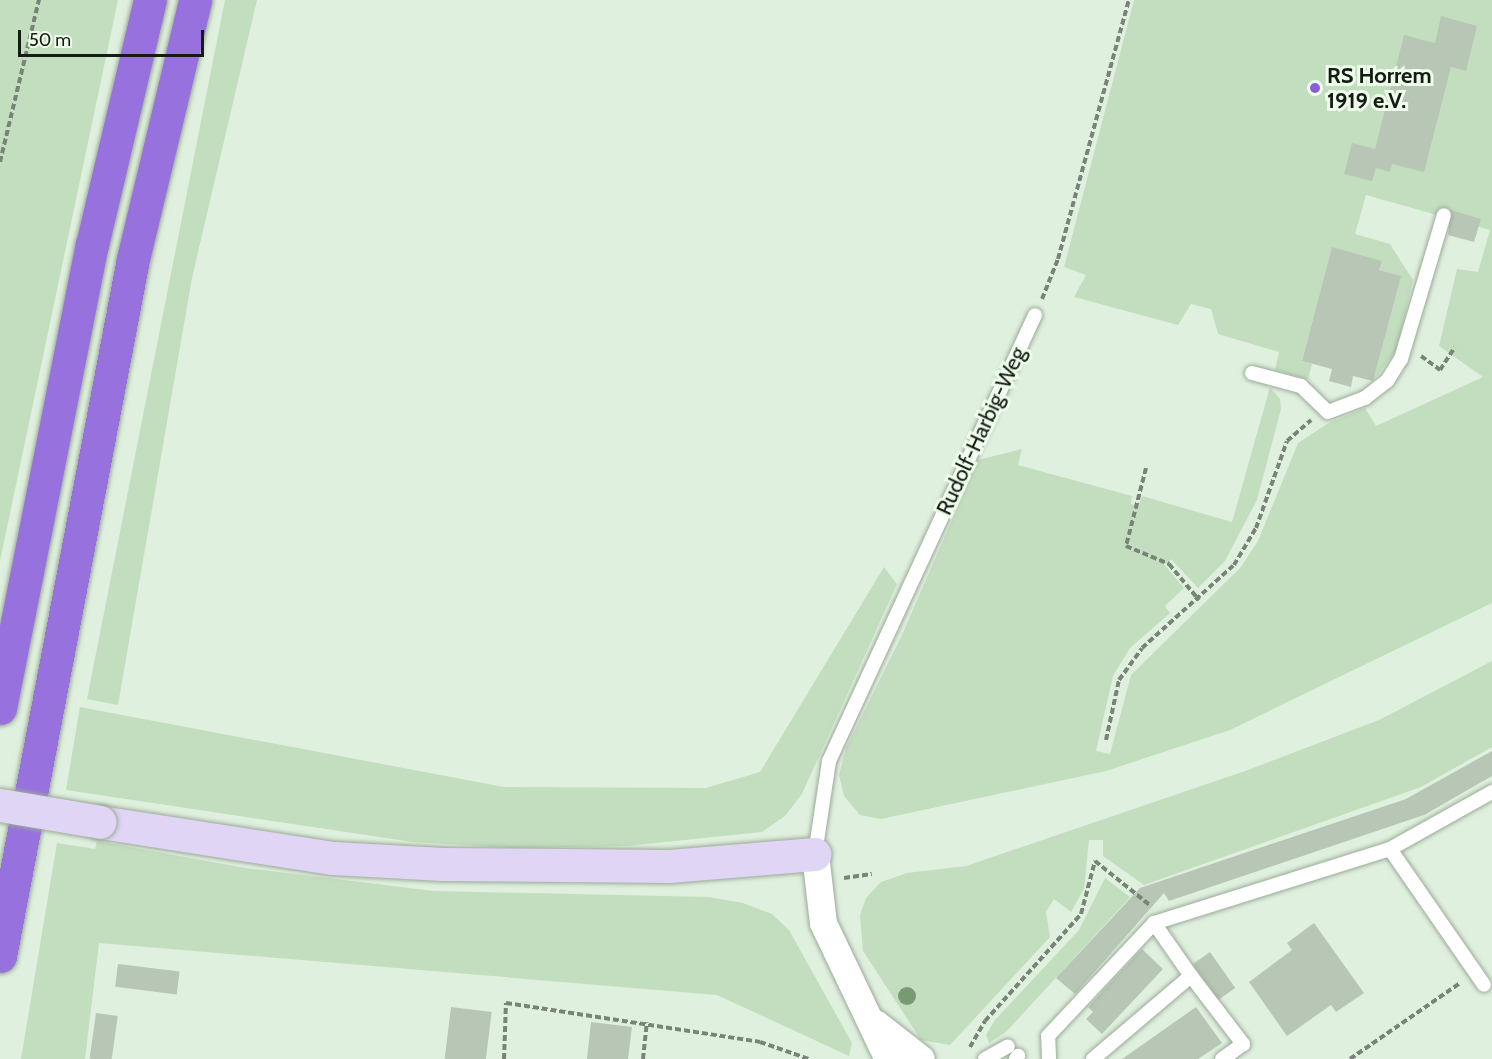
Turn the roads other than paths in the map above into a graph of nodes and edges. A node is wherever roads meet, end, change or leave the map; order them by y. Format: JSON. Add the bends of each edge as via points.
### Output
{"nodes":[{"id":1,"x":150,"y":0,"type":"edge"},
{"id":2,"x":195,"y":0,"type":"edge"},
{"id":3,"x":1444,"y":215,"type":"dead end"},
{"id":4,"x":1035,"y":315,"type":"road end"},
{"id":5,"x":1252,"y":373,"type":"dead end"},
{"id":6,"x":0,"y":708,"type":"edge"},
{"id":7,"x":1492,"y":792,"type":"edge"},
{"id":8,"x":0,"y":805,"type":"edge"},
{"id":9,"x":1390,"y":849,"type":"junction"},
{"id":10,"x":815,"y":854,"type":"junction"},
{"id":11,"x":1158,"y":922,"type":"junction"},
{"id":12,"x":0,"y":956,"type":"edge"},
{"id":13,"x":1191,"y":976,"type":"junction"},
{"id":14,"x":1484,"y":985,"type":"dead end"},
{"id":15,"x":875,"y":1023,"type":"junction"},
{"id":16,"x":1014,"y":1054,"type":"edge"},
{"id":17,"x":888,"y":1059,"type":"edge"},
{"id":18,"x":921,"y":1059,"type":"edge"},
{"id":19,"x":985,"y":1059,"type":"edge"},
{"id":20,"x":1049,"y":1059,"type":"edge"},
{"id":21,"x":1092,"y":1059,"type":"edge"},
{"id":22,"x":1222,"y":1059,"type":"edge"}],
"edges":[{"from":1,"to":6,"type":"highway","via":[[92,245]]},
{"from":2,"to":12,"type":"highway","via":[[134,259]]},
{"from":3,"to":5,"type":"lane","via":[[1405,347],[1387,381],[1365,398],[1328,412],[1301,386]]},
{"from":4,"to":10,"type":"lane","name":"Rudolf-Harbig-Weg","via":[[829,761]]},
{"from":7,"to":9,"type":"lane"},
{"from":8,"to":10,"type":"main road","bridge":true,"via":[[333,858],[443,864],[669,866]]},
{"from":9,"to":11,"type":"lane"},
{"from":9,"to":14,"type":"lane"},
{"from":10,"to":15,"type":"street","via":[[823,923],[845,973]]},
{"from":11,"to":13,"type":"lane"},
{"from":11,"to":20,"type":"lane","via":[[1048,1036]]},
{"from":13,"to":21,"type":"lane"},
{"from":13,"to":22,"type":"lane","via":[[1243,1044]]},
{"from":15,"to":17,"type":"street","via":[[881,1051]]},
{"from":15,"to":18,"type":"street"},
{"from":16,"to":19,"type":"lane"}]}
